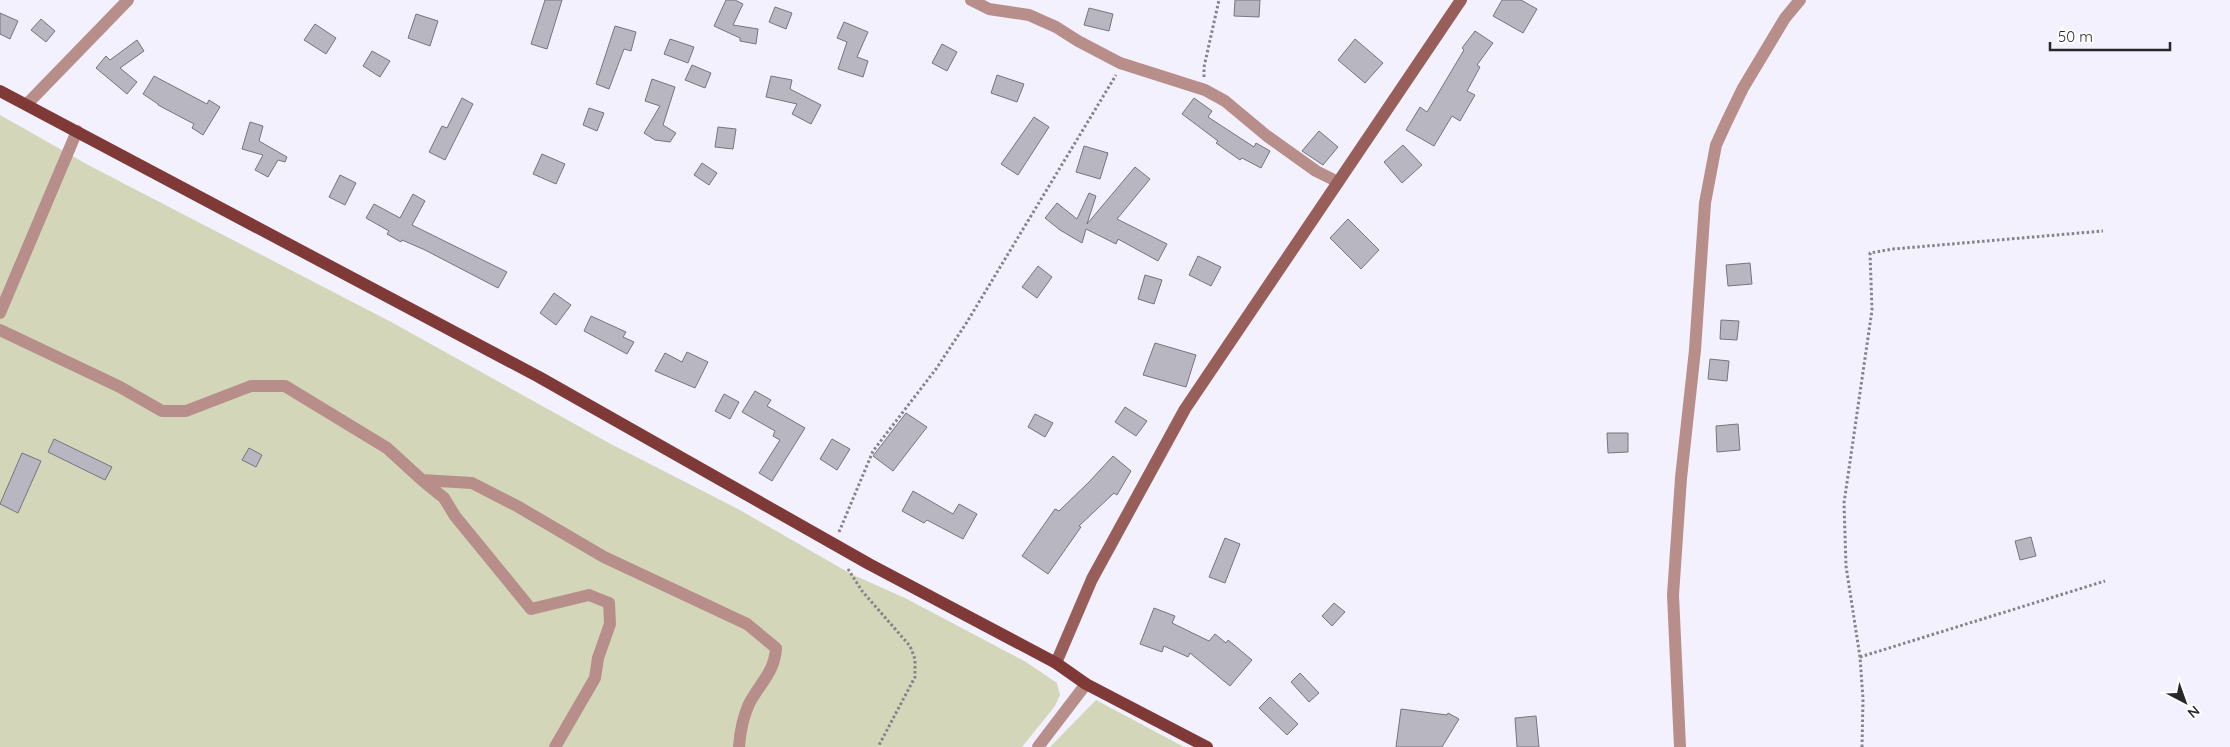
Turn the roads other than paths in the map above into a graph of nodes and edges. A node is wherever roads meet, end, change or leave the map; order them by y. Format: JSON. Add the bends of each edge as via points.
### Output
{"nodes":[{"id":1,"x":128,"y":0,"type":"edge"},
{"id":2,"x":971,"y":0,"type":"edge"},
{"id":3,"x":1461,"y":0,"type":"edge"},
{"id":4,"x":1800,"y":0,"type":"edge"},
{"id":5,"x":0,"y":90,"type":"edge"},
{"id":6,"x":27,"y":104,"type":"junction"},
{"id":7,"x":77,"y":131,"type":"junction"},
{"id":8,"x":1338,"y":182,"type":"junction"},
{"id":9,"x":0,"y":313,"type":"edge"},
{"id":10,"x":0,"y":330,"type":"edge"},
{"id":11,"x":422,"y":480,"type":"junction"},
{"id":12,"x":1056,"y":663,"type":"junction"},
{"id":13,"x":1086,"y":684,"type":"junction"},
{"id":14,"x":555,"y":747,"type":"edge"},
{"id":15,"x":739,"y":747,"type":"edge"},
{"id":16,"x":1038,"y":747,"type":"edge"},
{"id":17,"x":1207,"y":747,"type":"edge"},
{"id":18,"x":1680,"y":747,"type":"edge"}],
"edges":[{"from":1,"to":6,"type":"street"},
{"from":2,"to":8,"type":"street","via":[[989,9],[1029,15],[1120,63],[1205,90],[1225,101],[1316,171]]},
{"from":3,"to":8,"type":"street"},
{"from":4,"to":18,"type":"street","via":[[1785,18],[1727,121],[1716,145],[1705,203],[1673,595]]},
{"from":5,"to":6,"type":"main road"},
{"from":6,"to":7,"type":"main road"},
{"from":7,"to":9,"type":"street"},
{"from":7,"to":12,"type":"main road","via":[[539,377],[834,544]]},
{"from":8,"to":12,"type":"street","via":[[1185,409],[1092,579]]},
{"from":10,"to":11,"type":"street","via":[[120,387],[162,411],[186,411],[251,386],[285,386],[387,448]]},
{"from":11,"to":14,"type":"street","via":[[444,498],[531,609],[589,595],[609,603],[610,624],[595,678]]},
{"from":11,"to":15,"type":"street","via":[[472,483],[604,557],[747,624],[761,635],[776,648],[776,662],[750,704]]},
{"from":12,"to":13,"type":"main road"},
{"from":13,"to":16,"type":"street"},
{"from":13,"to":17,"type":"main road"}]}
